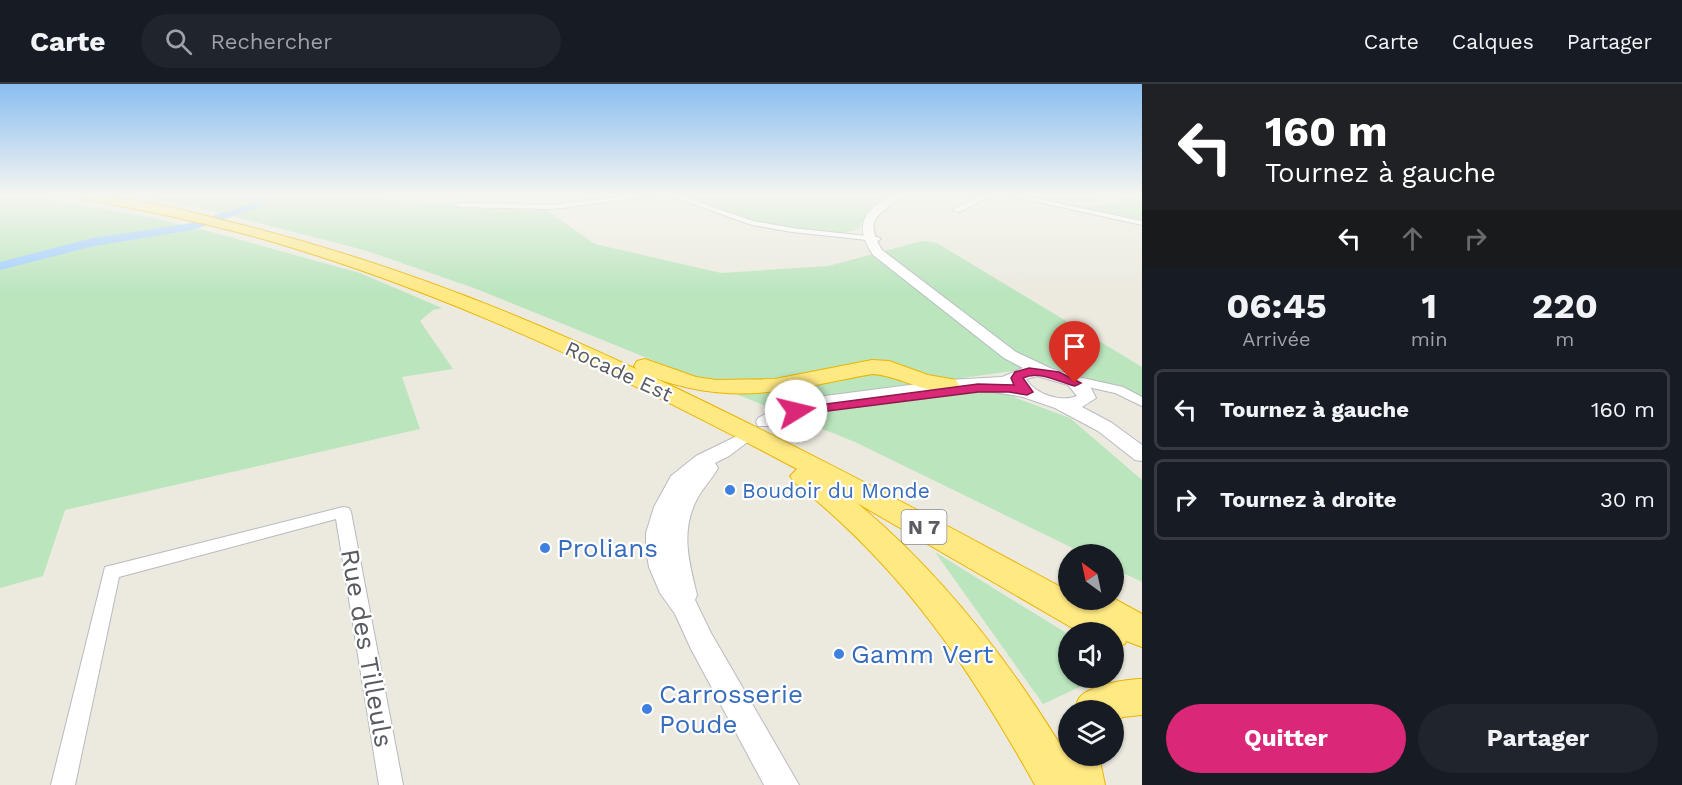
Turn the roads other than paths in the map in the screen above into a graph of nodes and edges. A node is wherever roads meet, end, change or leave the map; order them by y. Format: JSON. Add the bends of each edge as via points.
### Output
{"nodes":[{"id":1,"x":247,"y":229,"type":"edge"},
{"id":2,"x":256,"y":229,"type":"edge"},
{"id":3,"x":785,"y":229,"type":"edge"},
{"id":4,"x":869,"y":229,"type":"edge"},
{"id":5,"x":872,"y":237,"type":"junction"},
{"id":6,"x":585,"y":344,"type":"junction"},
{"id":7,"x":1010,"y":355,"type":"junction"},
{"id":8,"x":1047,"y":373,"type":"junction"},
{"id":9,"x":1069,"y":380,"type":"junction"},
{"id":10,"x":1022,"y":381,"type":"junction"},
{"id":11,"x":948,"y":386,"type":"joint"},
{"id":12,"x":914,"y":388,"type":"junction"},
{"id":13,"x":1106,"y":388,"type":"junction"},
{"id":14,"x":1085,"y":397,"type":"junction"},
{"id":15,"x":1142,"y":402,"type":"edge"},
{"id":16,"x":1060,"y":403,"type":"junction"},
{"id":17,"x":1105,"y":427,"type":"junction"},
{"id":18,"x":740,"y":435,"type":"junction"},
{"id":19,"x":1142,"y":455,"type":"edge"},
{"id":20,"x":1058,"y":585,"type":"edge"},
{"id":21,"x":1104,"y":610,"type":"edge"},
{"id":22,"x":1093,"y":622,"type":"edge"},
{"id":23,"x":1142,"y":632,"type":"edge"},
{"id":24,"x":1124,"y":639,"type":"edge"},
{"id":25,"x":1142,"y":650,"type":"edge"},
{"id":26,"x":1142,"y":697,"type":"edge"},
{"id":27,"x":1116,"y":700,"type":"edge"},
{"id":28,"x":1020,"y":718,"type":"junction"},
{"id":29,"x":1080,"y":766,"type":"edge"},
{"id":30,"x":63,"y":785,"type":"edge"},
{"id":31,"x":391,"y":785,"type":"edge"},
{"id":32,"x":782,"y":785,"type":"edge"},
{"id":33,"x":1042,"y":785,"type":"edge"},
{"id":34,"x":1060,"y":785,"type":"edge"},
{"id":35,"x":1083,"y":785,"type":"edge"}],
"edges":[{"from":1,"to":18,"type":"highway","name":"Rocade Est","via":[[459,301],[582,353]]},
{"from":2,"to":6,"type":"highway","name":"Rocade Est","via":[[383,265]]},
{"from":3,"to":5,"type":"street"},
{"from":4,"to":5,"type":"main road"},
{"from":5,"to":7,"type":"main road","via":[[890,263]]},
{"from":6,"to":12,"type":"highway","via":[[713,387],[763,387],[872,367],[889,368]]},
{"from":6,"to":20,"type":"highway","name":"Rocade Est","via":[[757,425]]},
{"from":7,"to":8,"type":"main road"},
{"from":7,"to":10,"type":"main road"},
{"from":8,"to":9,"type":"main road"},
{"from":8,"to":10,"type":"main road"},
{"from":9,"to":13,"type":"street"},
{"from":9,"to":14,"type":"main road","via":[[1080,386]]},
{"from":10,"to":11,"type":"main road"},
{"from":10,"to":12,"type":"main road","via":[[994,387]]},
{"from":10,"to":16,"type":"main road","via":[[1042,399]]},
{"from":11,"to":12,"type":"highway"},
{"from":12,"to":18,"type":"main road","via":[[802,404]]},
{"from":13,"to":14,"type":"street"},
{"from":13,"to":15,"type":"street","via":[[1125,392]]},
{"from":14,"to":16,"type":"main road"},
{"from":14,"to":17,"type":"main road"},
{"from":16,"to":17,"type":"main road"},
{"from":17,"to":19,"type":"main road"},
{"from":18,"to":22,"type":"highway","name":"Rocade Est","number":"N 7","via":[[885,505]]},
{"from":18,"to":28,"type":"highway","via":[[839,502],[891,550],[952,620]]},
{"from":18,"to":32,"type":"main road","via":[[686,495],[676,516],[675,559],[685,607],[701,641]]},
{"from":21,"to":23,"type":"highway"},
{"from":24,"to":25,"type":"highway","name":"Rocade Est","number":"N 7"},
{"from":26,"to":27,"type":"highway"},
{"from":28,"to":33,"type":"highway","via":[[1022,741]]},
{"from":28,"to":34,"type":"highway"},
{"from":29,"to":35,"type":"highway"},
{"from":30,"to":31,"type":"street","name":"Rue des Tilleuls","via":[[111,572],[344,512]]}]}
